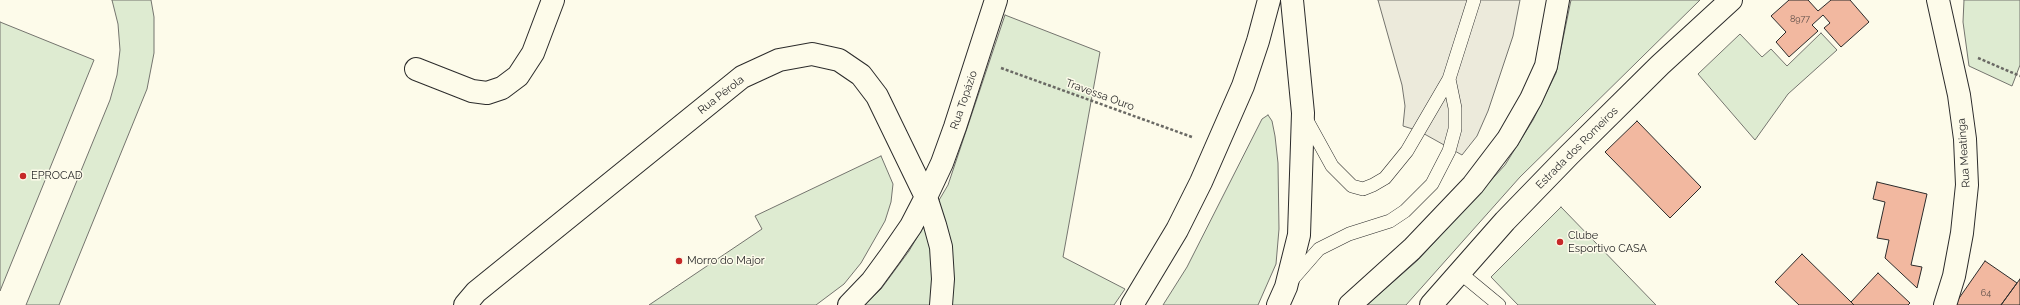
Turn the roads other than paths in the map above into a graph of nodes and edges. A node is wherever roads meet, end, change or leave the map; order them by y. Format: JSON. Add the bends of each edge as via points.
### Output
{"nodes":[{"id":1,"x":553,"y":0,"type":"edge"},
{"id":2,"x":996,"y":0,"type":"edge"},
{"id":3,"x":1269,"y":0,"type":"edge"},
{"id":4,"x":1292,"y":0,"type":"edge"},
{"id":5,"x":1474,"y":0,"type":"edge"},
{"id":6,"x":1558,"y":0,"type":"edge"},
{"id":7,"x":1731,"y":0,"type":"edge"},
{"id":8,"x":1938,"y":0,"type":"edge"},
{"id":9,"x":416,"y":69,"type":"dead end"},
{"id":10,"x":1449,"y":80,"type":"junction"},
{"id":11,"x":1303,"y":113,"type":"junction"},
{"id":12,"x":926,"y":197,"type":"junction"},
{"id":13,"x":1459,"y":272,"type":"junction"},
{"id":14,"x":1282,"y":296,"type":"edge"},
{"id":15,"x":465,"y":305,"type":"edge"},
{"id":16,"x":849,"y":305,"type":"edge"},
{"id":17,"x":941,"y":305,"type":"edge"},
{"id":18,"x":1132,"y":305,"type":"edge"},
{"id":19,"x":1350,"y":305,"type":"edge"},
{"id":20,"x":1431,"y":305,"type":"edge"},
{"id":21,"x":1499,"y":305,"type":"edge"},
{"id":22,"x":1945,"y":305,"type":"edge"}],
"edges":[{"from":1,"to":9,"type":"street","via":[[532,53],[518,76],[502,88],[488,93],[472,91]]},
{"from":2,"to":12,"type":"street","name":"Rua Topázio","via":[[942,163]]},
{"from":3,"to":18,"type":"street","via":[[1243,86],[1217,146],[1177,230]]},
{"from":4,"to":11,"type":"street"},
{"from":5,"to":10,"type":"lane"},
{"from":6,"to":19,"type":"street","via":[[1546,66],[1508,139],[1473,185],[1412,249]]},
{"from":7,"to":13,"type":"street","name":"Estrada dos Romeiros","via":[[1660,65],[1569,155]]},
{"from":8,"to":22,"type":"street","name":"Rua Meatinga","via":[[1959,95],[1965,139],[1967,185],[1962,233],[1954,276]]},
{"from":10,"to":11,"type":"lane","via":[[1396,166],[1385,178],[1363,189],[1352,186],[1332,166]]},
{"from":10,"to":14,"type":"lane","via":[[1455,108],[1455,129],[1449,151],[1432,184],[1405,211],[1390,221],[1350,234],[1319,249]]},
{"from":11,"to":14,"type":"street","via":[[1298,235]]},
{"from":12,"to":15,"type":"street","name":"Rua Pérola","via":[[877,96],[861,75],[839,60],[812,54],[779,60],[742,77],[476,292]]},
{"from":12,"to":16,"type":"street","via":[[911,226],[891,255],[872,281]]},
{"from":12,"to":17,"type":"street","name":"Rua Pérola","via":[[941,247]]},
{"from":13,"to":20,"type":"street","name":"Estrada dos Romeiros"},
{"from":13,"to":21,"type":"lane"}]}
